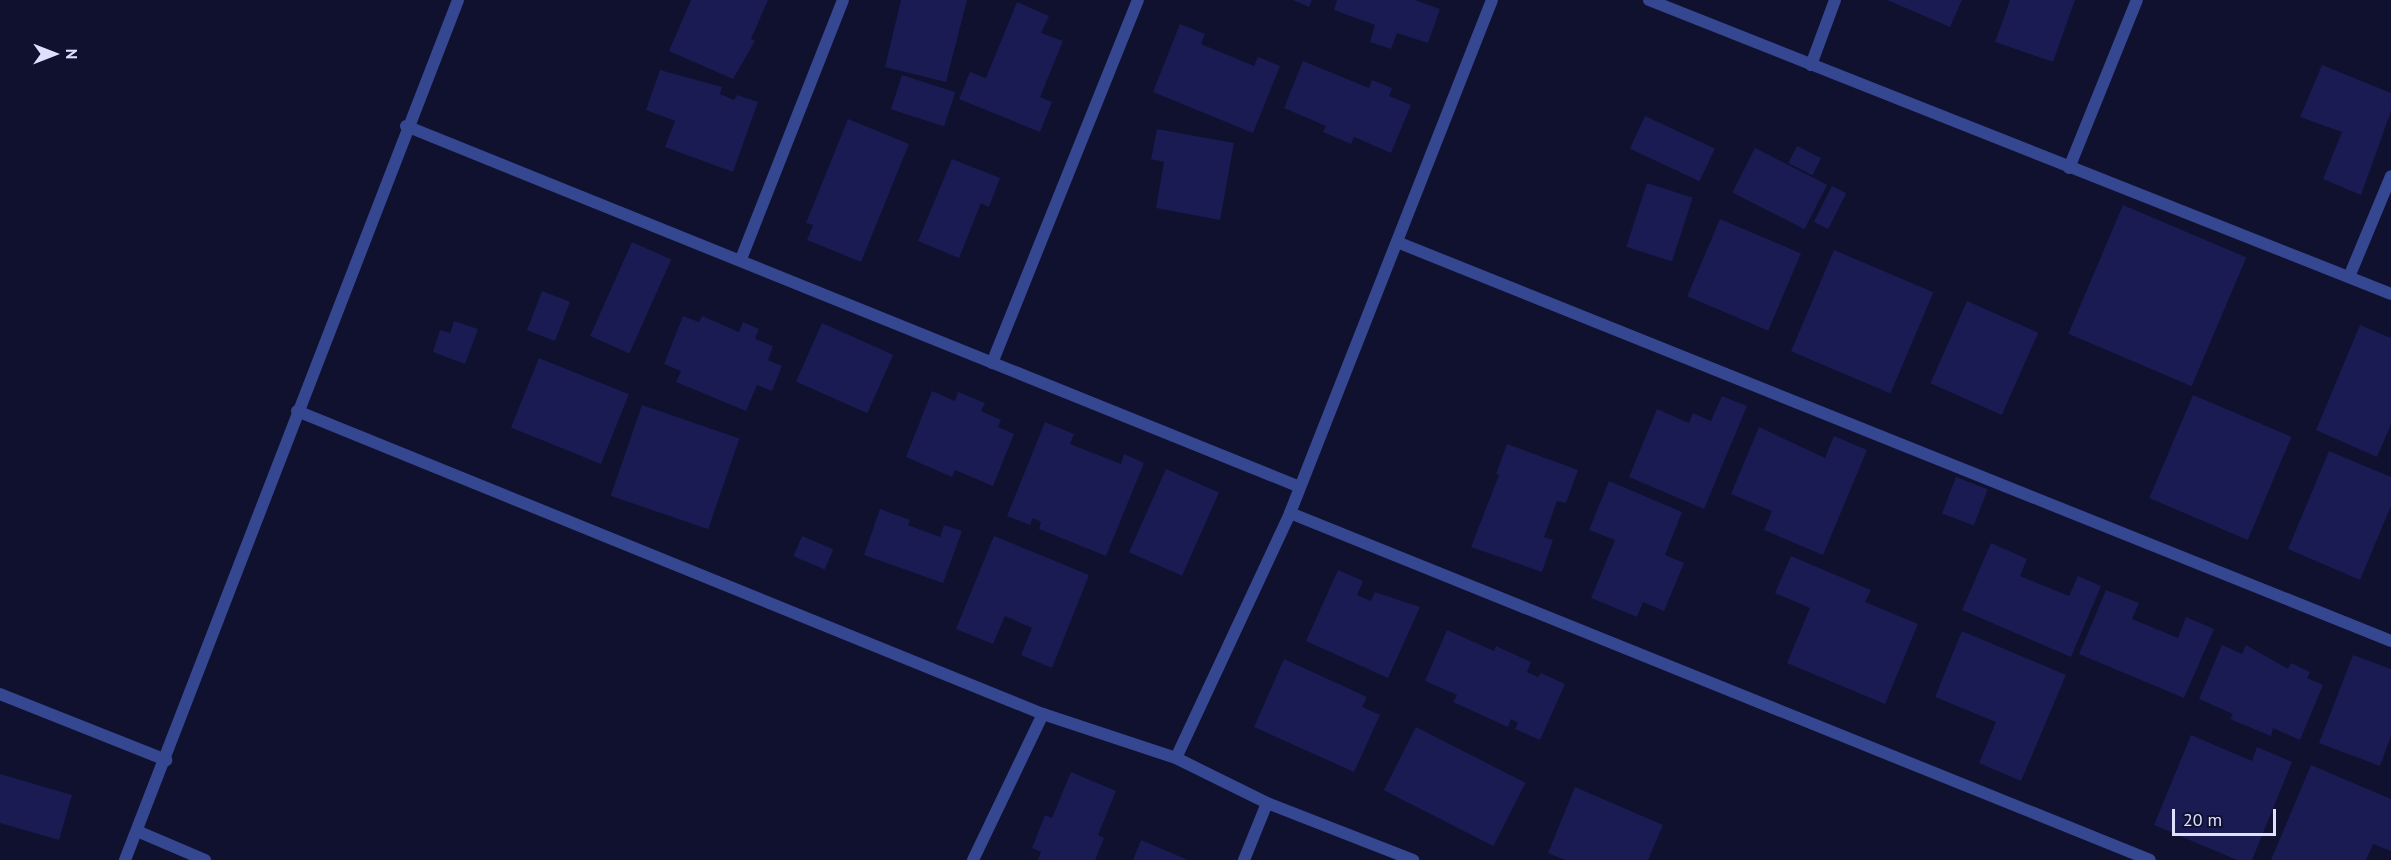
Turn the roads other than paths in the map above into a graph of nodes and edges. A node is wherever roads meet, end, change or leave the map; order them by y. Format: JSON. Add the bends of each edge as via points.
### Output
{"nodes":[{"id":1,"x":458,"y":0,"type":"edge"},
{"id":2,"x":843,"y":0,"type":"edge"},
{"id":3,"x":1138,"y":0,"type":"edge"},
{"id":4,"x":1492,"y":0,"type":"edge"},
{"id":5,"x":1648,"y":0,"type":"edge"},
{"id":6,"x":1835,"y":0,"type":"edge"},
{"id":7,"x":2137,"y":0,"type":"edge"},
{"id":8,"x":1812,"y":65,"type":"junction"},
{"id":9,"x":406,"y":126,"type":"junction"},
{"id":10,"x":2069,"y":168,"type":"junction"},
{"id":11,"x":2391,"y":176,"type":"edge"},
{"id":12,"x":1397,"y":242,"type":"junction"},
{"id":13,"x":741,"y":259,"type":"junction"},
{"id":14,"x":2349,"y":277,"type":"junction"},
{"id":15,"x":2391,"y":294,"type":"edge"},
{"id":16,"x":992,"y":363,"type":"junction"},
{"id":17,"x":297,"y":411,"type":"junction"},
{"id":18,"x":1300,"y":487,"type":"junction"},
{"id":19,"x":1290,"y":513,"type":"junction"},
{"id":20,"x":2391,"y":641,"type":"edge"},
{"id":21,"x":0,"y":694,"type":"edge"},
{"id":22,"x":1043,"y":714,"type":"junction"},
{"id":23,"x":1176,"y":758,"type":"junction"},
{"id":24,"x":166,"y":760,"type":"junction"},
{"id":25,"x":1267,"y":803,"type":"junction"},
{"id":26,"x":136,"y":831,"type":"junction"},
{"id":27,"x":125,"y":860,"type":"edge"},
{"id":28,"x":205,"y":860,"type":"edge"},
{"id":29,"x":973,"y":860,"type":"edge"},
{"id":30,"x":1244,"y":860,"type":"edge"},
{"id":31,"x":1413,"y":860,"type":"edge"},
{"id":32,"x":2150,"y":860,"type":"edge"}],
"edges":[{"from":1,"to":9,"type":"street"},
{"from":2,"to":13,"type":"street"},
{"from":3,"to":16,"type":"street"},
{"from":4,"to":12,"type":"street"},
{"from":5,"to":8,"type":"street"},
{"from":6,"to":8,"type":"street"},
{"from":7,"to":10,"type":"street"},
{"from":8,"to":10,"type":"street"},
{"from":9,"to":13,"type":"street"},
{"from":9,"to":17,"type":"street"},
{"from":10,"to":14,"type":"street"},
{"from":11,"to":14,"type":"street"},
{"from":12,"to":18,"type":"street"},
{"from":12,"to":20,"type":"street"},
{"from":13,"to":16,"type":"street"},
{"from":14,"to":15,"type":"street"},
{"from":16,"to":18,"type":"street"},
{"from":17,"to":22,"type":"street"},
{"from":17,"to":24,"type":"street"},
{"from":18,"to":19,"type":"street"},
{"from":19,"to":23,"type":"street"},
{"from":19,"to":32,"type":"street"},
{"from":21,"to":24,"type":"street"},
{"from":22,"to":23,"type":"street"},
{"from":22,"to":29,"type":"street"},
{"from":23,"to":25,"type":"street"},
{"from":24,"to":26,"type":"street"},
{"from":25,"to":30,"type":"street"},
{"from":25,"to":31,"type":"street"},
{"from":26,"to":27,"type":"street"},
{"from":26,"to":28,"type":"street"}]}
